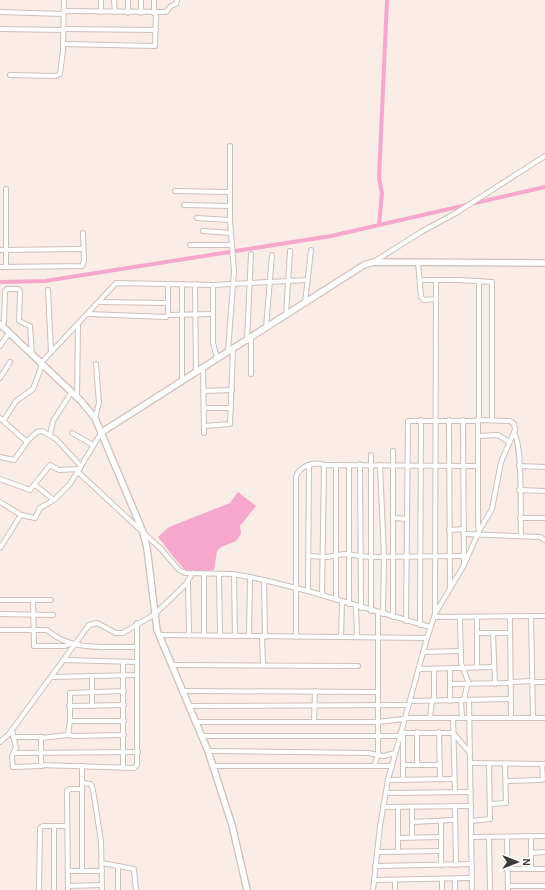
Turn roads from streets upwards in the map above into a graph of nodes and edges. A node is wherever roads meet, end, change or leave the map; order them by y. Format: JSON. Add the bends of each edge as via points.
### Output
{"nodes":[{"id":1,"x":61,"y":0,"type":"edge"},
{"id":2,"x":64,"y":0,"type":"edge"},
{"id":3,"x":101,"y":0,"type":"edge"},
{"id":4,"x":114,"y":0,"type":"edge"},
{"id":5,"x":128,"y":0,"type":"edge"},
{"id":6,"x":141,"y":0,"type":"edge"},
{"id":7,"x":154,"y":0,"type":"edge"},
{"id":8,"x":169,"y":0,"type":"edge"},
{"id":9,"x":177,"y":0,"type":"edge"},
{"id":10,"x":170,"y":7,"type":"junction"},
{"id":11,"x":0,"y":12,"type":"edge"},
{"id":12,"x":64,"y":12,"type":"junction"},
{"id":13,"x":101,"y":12,"type":"junction"},
{"id":14,"x":115,"y":12,"type":"junction"},
{"id":15,"x":128,"y":12,"type":"junction"},
{"id":16,"x":141,"y":13,"type":"junction"},
{"id":17,"x":155,"y":13,"type":"junction"},
{"id":18,"x":0,"y":29,"type":"edge"},
{"id":19,"x":64,"y":29,"type":"junction"},
{"id":20,"x":156,"y":30,"type":"junction"},
{"id":21,"x":63,"y":44,"type":"junction"},
{"id":22,"x":10,"y":75,"type":"dead end"},
{"id":23,"x":230,"y":146,"type":"dead end"},
{"id":24,"x":545,"y":156,"type":"edge"},
{"id":25,"x":6,"y":189,"type":"dead end"},
{"id":26,"x":175,"y":191,"type":"dead end"},
{"id":27,"x":230,"y":192,"type":"junction"},
{"id":28,"x":184,"y":205,"type":"dead end"},
{"id":29,"x":230,"y":206,"type":"junction"},
{"id":30,"x":197,"y":218,"type":"dead end"},
{"id":31,"x":230,"y":220,"type":"junction"},
{"id":32,"x":203,"y":231,"type":"dead end"},
{"id":33,"x":83,"y":232,"type":"dead end"},
{"id":34,"x":230,"y":233,"type":"junction"},
{"id":35,"x":190,"y":245,"type":"dead end"},
{"id":36,"x":232,"y":245,"type":"junction"},
{"id":37,"x":83,"y":249,"type":"junction"},
{"id":38,"x":0,"y":250,"type":"edge"},
{"id":39,"x":6,"y":250,"type":"junction"},
{"id":40,"x":311,"y":250,"type":"dead end"},
{"id":41,"x":290,"y":251,"type":"dead end"},
{"id":42,"x":251,"y":254,"type":"dead end"},
{"id":43,"x":272,"y":255,"type":"dead end"},
{"id":44,"x":372,"y":262,"type":"junction"},
{"id":45,"x":418,"y":262,"type":"junction"},
{"id":46,"x":545,"y":263,"type":"edge"},
{"id":47,"x":0,"y":267,"type":"edge"},
{"id":48,"x":6,"y":267,"type":"junction"},
{"id":49,"x":308,"y":280,"type":"junction"},
{"id":50,"x":420,"y":280,"type":"junction"},
{"id":51,"x":436,"y":280,"type":"junction"},
{"id":52,"x":287,"y":281,"type":"junction"},
{"id":53,"x":479,"y":281,"type":"junction"},
{"id":54,"x":269,"y":282,"type":"junction"},
{"id":55,"x":249,"y":283,"type":"junction"},
{"id":56,"x":168,"y":284,"type":"junction"},
{"id":57,"x":182,"y":284,"type":"junction"},
{"id":58,"x":195,"y":284,"type":"junction"},
{"id":59,"x":232,"y":284,"type":"junction"},
{"id":60,"x":213,"y":286,"type":"junction"},
{"id":61,"x":48,"y":290,"type":"dead end"},
{"id":62,"x":436,"y":299,"type":"junction"},
{"id":63,"x":100,"y":302,"type":"junction"},
{"id":64,"x":168,"y":303,"type":"junction"},
{"id":65,"x":305,"y":303,"type":"junction"},
{"id":66,"x":88,"y":314,"type":"junction"},
{"id":67,"x":181,"y":314,"type":"junction"},
{"id":68,"x":195,"y":314,"type":"junction"},
{"id":69,"x":212,"y":314,"type":"junction"},
{"id":70,"x":168,"y":315,"type":"junction"},
{"id":71,"x":286,"y":315,"type":"junction"},
{"id":72,"x":0,"y":324,"type":"edge"},
{"id":73,"x":78,"y":324,"type":"junction"},
{"id":74,"x":266,"y":328,"type":"junction"},
{"id":75,"x":8,"y":333,"type":"junction"},
{"id":76,"x":249,"y":340,"type":"junction"},
{"id":77,"x":0,"y":346,"type":"edge"},
{"id":78,"x":230,"y":351,"type":"junction"},
{"id":79,"x":51,"y":352,"type":"junction"},
{"id":80,"x":32,"y":355,"type":"junction"},
{"id":81,"x":217,"y":358,"type":"junction"},
{"id":82,"x":10,"y":362,"type":"dead end"},
{"id":83,"x":96,"y":364,"type":"dead end"},
{"id":84,"x":41,"y":365,"type":"junction"},
{"id":85,"x":203,"y":367,"type":"junction"},
{"id":86,"x":196,"y":372,"type":"junction"},
{"id":87,"x":251,"y":374,"type":"dead end"},
{"id":88,"x":0,"y":378,"type":"edge"},
{"id":89,"x":182,"y":380,"type":"junction"},
{"id":90,"x":232,"y":390,"type":"junction"},
{"id":91,"x":204,"y":392,"type":"junction"},
{"id":92,"x":72,"y":393,"type":"junction"},
{"id":93,"x":77,"y":397,"type":"junction"},
{"id":94,"x":204,"y":408,"type":"junction"},
{"id":95,"x":231,"y":408,"type":"junction"},
{"id":96,"x":95,"y":418,"type":"junction"},
{"id":97,"x":2,"y":419,"type":"edge"},
{"id":98,"x":492,"y":419,"type":"junction"},
{"id":99,"x":421,"y":420,"type":"junction"},
{"id":100,"x":436,"y":420,"type":"junction"},
{"id":101,"x":449,"y":420,"type":"junction"},
{"id":102,"x":463,"y":420,"type":"junction"},
{"id":103,"x":478,"y":420,"type":"junction"},
{"id":104,"x":204,"y":426,"type":"junction"},
{"id":105,"x":102,"y":432,"type":"junction"},
{"id":106,"x":72,"y":433,"type":"dead end"},
{"id":107,"x":204,"y":433,"type":"dead end"},
{"id":108,"x":514,"y":433,"type":"junction"},
{"id":109,"x":50,"y":435,"type":"junction"},
{"id":110,"x":478,"y":436,"type":"junction"},
{"id":111,"x":27,"y":441,"type":"junction"},
{"id":112,"x":509,"y":442,"type":"junction"},
{"id":113,"x":93,"y":445,"type":"junction"},
{"id":114,"x":393,"y":451,"type":"dead end"},
{"id":115,"x":371,"y":455,"type":"dead end"},
{"id":116,"x":0,"y":457,"type":"edge"},
{"id":117,"x":349,"y":464,"type":"junction"},
{"id":118,"x":360,"y":464,"type":"junction"},
{"id":119,"x":309,"y":465,"type":"junction"},
{"id":120,"x":324,"y":465,"type":"junction"},
{"id":121,"x":336,"y":465,"type":"junction"},
{"id":122,"x":380,"y":465,"type":"junction"},
{"id":123,"x":407,"y":465,"type":"junction"},
{"id":124,"x":420,"y":465,"type":"junction"},
{"id":125,"x":435,"y":465,"type":"junction"},
{"id":126,"x":448,"y":465,"type":"junction"},
{"id":127,"x":371,"y":466,"type":"junction"},
{"id":128,"x":393,"y":466,"type":"junction"},
{"id":129,"x":464,"y":466,"type":"junction"},
{"id":130,"x":477,"y":466,"type":"junction"},
{"id":131,"x":519,"y":466,"type":"junction"},
{"id":132,"x":545,"y":467,"type":"edge"},
{"id":133,"x":80,"y":469,"type":"junction"},
{"id":134,"x":0,"y":479,"type":"edge"},
{"id":135,"x":35,"y":486,"type":"junction"},
{"id":136,"x":519,"y":490,"type":"junction"},
{"id":137,"x":545,"y":491,"type":"edge"},
{"id":138,"x":54,"y":500,"type":"junction"},
{"id":139,"x":0,"y":502,"type":"edge"},
{"id":140,"x":21,"y":515,"type":"junction"},
{"id":141,"x":394,"y":518,"type":"junction"},
{"id":142,"x":520,"y":518,"type":"junction"},
{"id":143,"x":545,"y":518,"type":"edge"},
{"id":144,"x":407,"y":519,"type":"junction"},
{"id":145,"x":449,"y":530,"type":"junction"},
{"id":146,"x":143,"y":532,"type":"junction"},
{"id":147,"x":464,"y":532,"type":"junction"},
{"id":148,"x":478,"y":533,"type":"junction"},
{"id":149,"x":520,"y":536,"type":"junction"},
{"id":150,"x":545,"y":540,"type":"edge"},
{"id":151,"x":0,"y":548,"type":"edge"},
{"id":152,"x":349,"y":554,"type":"junction"},
{"id":153,"x":336,"y":555,"type":"junction"},
{"id":154,"x":308,"y":556,"type":"junction"},
{"id":155,"x":323,"y":556,"type":"junction"},
{"id":156,"x":360,"y":556,"type":"junction"},
{"id":157,"x":371,"y":556,"type":"junction"},
{"id":158,"x":384,"y":556,"type":"junction"},
{"id":159,"x":394,"y":556,"type":"junction"},
{"id":160,"x":407,"y":556,"type":"junction"},
{"id":161,"x":421,"y":556,"type":"junction"},
{"id":162,"x":435,"y":556,"type":"junction"},
{"id":163,"x":449,"y":556,"type":"junction"},
{"id":164,"x":463,"y":556,"type":"junction"},
{"id":165,"x":464,"y":565,"type":"junction"},
{"id":166,"x":192,"y":574,"type":"junction"},
{"id":167,"x":204,"y":574,"type":"junction"},
{"id":168,"x":219,"y":574,"type":"junction"},
{"id":169,"x":234,"y":574,"type":"junction"},
{"id":170,"x":250,"y":577,"type":"junction"},
{"id":171,"x":264,"y":580,"type":"junction"},
{"id":172,"x":188,"y":582,"type":"junction"},
{"id":173,"x":296,"y":587,"type":"junction"},
{"id":174,"x":450,"y":588,"type":"junction"},
{"id":175,"x":308,"y":591,"type":"junction"},
{"id":176,"x":322,"y":595,"type":"junction"},
{"id":177,"x":0,"y":600,"type":"edge"},
{"id":178,"x":33,"y":600,"type":"junction"},
{"id":179,"x":51,"y":600,"type":"dead end"},
{"id":180,"x":336,"y":600,"type":"junction"},
{"id":181,"x":342,"y":602,"type":"junction"},
{"id":182,"x":350,"y":604,"type":"junction"},
{"id":183,"x":358,"y":607,"type":"junction"},
{"id":184,"x":371,"y":611,"type":"junction"},
{"id":185,"x":378,"y":613,"type":"junction"},
{"id":186,"x":0,"y":614,"type":"edge"},
{"id":187,"x":155,"y":614,"type":"junction"},
{"id":188,"x":383,"y":614,"type":"junction"},
{"id":189,"x":33,"y":615,"type":"junction"},
{"id":190,"x":54,"y":615,"type":"dead end"},
{"id":191,"x":435,"y":616,"type":"junction"},
{"id":192,"x":531,"y":616,"type":"junction"},
{"id":193,"x":545,"y":616,"type":"edge"},
{"id":194,"x":393,"y":617,"type":"junction"},
{"id":195,"x":510,"y":617,"type":"junction"},
{"id":196,"x":460,"y":618,"type":"junction"},
{"id":197,"x":477,"y":618,"type":"junction"},
{"id":198,"x":406,"y":621,"type":"junction"},
{"id":199,"x":137,"y":623,"type":"junction"},
{"id":200,"x":420,"y":625,"type":"junction"},
{"id":201,"x":430,"y":627,"type":"junction"},
{"id":202,"x":0,"y":630,"type":"edge"},
{"id":203,"x":33,"y":630,"type":"junction"},
{"id":204,"x":477,"y":633,"type":"junction"},
{"id":205,"x":493,"y":633,"type":"junction"},
{"id":206,"x":510,"y":633,"type":"junction"},
{"id":207,"x":159,"y":635,"type":"junction"},
{"id":208,"x":189,"y":635,"type":"junction"},
{"id":209,"x":204,"y":635,"type":"junction"},
{"id":210,"x":220,"y":636,"type":"junction"},
{"id":211,"x":235,"y":636,"type":"junction"},
{"id":212,"x":249,"y":636,"type":"junction"},
{"id":213,"x":264,"y":637,"type":"junction"},
{"id":214,"x":296,"y":637,"type":"junction"},
{"id":215,"x":341,"y":637,"type":"junction"},
{"id":216,"x":356,"y":637,"type":"junction"},
{"id":217,"x":378,"y":638,"type":"junction"},
{"id":218,"x":427,"y":638,"type":"junction"},
{"id":219,"x":70,"y":644,"type":"junction"},
{"id":220,"x":75,"y":646,"type":"junction"},
{"id":221,"x":137,"y":646,"type":"junction"},
{"id":222,"x":461,"y":651,"type":"junction"},
{"id":223,"x":423,"y":652,"type":"junction"},
{"id":224,"x":64,"y":660,"type":"junction"},
{"id":225,"x":123,"y":662,"type":"junction"},
{"id":226,"x":137,"y":662,"type":"junction"},
{"id":227,"x":263,"y":664,"type":"junction"},
{"id":228,"x":171,"y":666,"type":"junction"},
{"id":229,"x":358,"y":666,"type":"dead end"},
{"id":230,"x":477,"y":667,"type":"junction"},
{"id":231,"x":494,"y":667,"type":"junction"},
{"id":232,"x":450,"y":668,"type":"junction"},
{"id":233,"x":462,"y":668,"type":"junction"},
{"id":234,"x":419,"y":669,"type":"junction"},
{"id":235,"x":434,"y":669,"type":"junction"},
{"id":236,"x":124,"y":675,"type":"junction"},
{"id":237,"x":137,"y":675,"type":"junction"},
{"id":238,"x":92,"y":676,"type":"junction"},
{"id":239,"x":51,"y":677,"type":"junction"},
{"id":240,"x":511,"y":682,"type":"junction"},
{"id":241,"x":532,"y":682,"type":"junction"},
{"id":242,"x":545,"y":682,"type":"edge"},
{"id":243,"x":450,"y":684,"type":"junction"},
{"id":244,"x":468,"y":684,"type":"junction"},
{"id":245,"x":495,"y":684,"type":"junction"},
{"id":246,"x":92,"y":691,"type":"junction"},
{"id":247,"x":124,"y":691,"type":"junction"},
{"id":248,"x":182,"y":691,"type":"junction"},
{"id":249,"x":315,"y":691,"type":"junction"},
{"id":250,"x":378,"y":692,"type":"junction"},
{"id":251,"x":511,"y":699,"type":"junction"},
{"id":252,"x":450,"y":700,"type":"junction"},
{"id":253,"x":463,"y":700,"type":"junction"},
{"id":254,"x":469,"y":700,"type":"junction"},
{"id":255,"x":433,"y":701,"type":"junction"},
{"id":256,"x":409,"y":703,"type":"junction"},
{"id":257,"x":124,"y":705,"type":"junction"},
{"id":258,"x":378,"y":705,"type":"junction"},
{"id":259,"x":69,"y":706,"type":"junction"},
{"id":260,"x":92,"y":706,"type":"junction"},
{"id":261,"x":188,"y":706,"type":"junction"},
{"id":262,"x":314,"y":706,"type":"junction"},
{"id":263,"x":404,"y":718,"type":"junction"},
{"id":264,"x":430,"y":718,"type":"junction"},
{"id":265,"x":453,"y":718,"type":"junction"},
{"id":266,"x":462,"y":718,"type":"junction"},
{"id":267,"x":470,"y":718,"type":"junction"},
{"id":268,"x":511,"y":718,"type":"junction"},
{"id":269,"x":533,"y":718,"type":"junction"},
{"id":270,"x":545,"y":718,"type":"edge"},
{"id":271,"x":70,"y":721,"type":"junction"},
{"id":272,"x":124,"y":721,"type":"junction"},
{"id":273,"x":195,"y":722,"type":"junction"},
{"id":274,"x":314,"y":722,"type":"junction"},
{"id":275,"x":377,"y":722,"type":"junction"},
{"id":276,"x":12,"y":730,"type":"junction"},
{"id":277,"x":417,"y":732,"type":"junction"},
{"id":278,"x":439,"y":732,"type":"junction"},
{"id":279,"x":453,"y":733,"type":"junction"},
{"id":280,"x":69,"y":734,"type":"junction"},
{"id":281,"x":401,"y":734,"type":"junction"},
{"id":282,"x":124,"y":735,"type":"junction"},
{"id":283,"x":201,"y":736,"type":"junction"},
{"id":284,"x":378,"y":736,"type":"junction"},
{"id":285,"x":13,"y":737,"type":"junction"},
{"id":286,"x":42,"y":737,"type":"junction"},
{"id":287,"x":0,"y":742,"type":"edge"},
{"id":288,"x":208,"y":751,"type":"junction"},
{"id":289,"x":41,"y":752,"type":"junction"},
{"id":290,"x":124,"y":752,"type":"junction"},
{"id":291,"x":138,"y":752,"type":"junction"},
{"id":292,"x":395,"y":752,"type":"junction"},
{"id":293,"x":14,"y":753,"type":"junction"},
{"id":294,"x":470,"y":753,"type":"junction"},
{"id":295,"x":378,"y":755,"type":"junction"},
{"id":296,"x":472,"y":763,"type":"junction"},
{"id":297,"x":489,"y":764,"type":"junction"},
{"id":298,"x":544,"y":764,"type":"edge"},
{"id":299,"x":403,"y":765,"type":"junction"},
{"id":300,"x":417,"y":765,"type":"junction"},
{"id":301,"x":440,"y":765,"type":"junction"},
{"id":302,"x":506,"y":765,"type":"junction"},
{"id":303,"x":42,"y":766,"type":"junction"},
{"id":304,"x":82,"y":766,"type":"junction"},
{"id":305,"x":213,"y":766,"type":"junction"},
{"id":306,"x":374,"y":766,"type":"junction"},
{"id":307,"x":391,"y":766,"type":"junction"},
{"id":308,"x":124,"y":767,"type":"junction"},
{"id":309,"x":440,"y":779,"type":"junction"},
{"id":310,"x":454,"y":779,"type":"junction"},
{"id":311,"x":388,"y":780,"type":"junction"},
{"id":312,"x":403,"y":780,"type":"junction"},
{"id":313,"x":506,"y":781,"type":"junction"},
{"id":314,"x":82,"y":783,"type":"junction"},
{"id":315,"x":82,"y":790,"type":"junction"},
{"id":316,"x":455,"y":792,"type":"junction"},
{"id":317,"x":471,"y":792,"type":"junction"},
{"id":318,"x":386,"y":793,"type":"junction"},
{"id":319,"x":490,"y":804,"type":"junction"},
{"id":320,"x":455,"y":806,"type":"junction"},
{"id":321,"x":471,"y":806,"type":"junction"},
{"id":322,"x":383,"y":807,"type":"junction"},
{"id":323,"x":398,"y":807,"type":"junction"},
{"id":324,"x":412,"y":807,"type":"junction"},
{"id":325,"x":441,"y":820,"type":"junction"},
{"id":326,"x":454,"y":820,"type":"junction"},
{"id":327,"x":471,"y":821,"type":"junction"},
{"id":328,"x":412,"y":822,"type":"junction"},
{"id":329,"x":54,"y":826,"type":"junction"},
{"id":330,"x":67,"y":826,"type":"junction"},
{"id":331,"x":531,"y":836,"type":"junction"},
{"id":332,"x":545,"y":836,"type":"edge"},
{"id":333,"x":412,"y":837,"type":"junction"},
{"id":334,"x":440,"y":837,"type":"junction"},
{"id":335,"x":471,"y":837,"type":"junction"},
{"id":336,"x":489,"y":837,"type":"junction"},
{"id":337,"x":507,"y":837,"type":"junction"},
{"id":338,"x":398,"y":838,"type":"junction"},
{"id":339,"x":441,"y":851,"type":"junction"},
{"id":340,"x":377,"y":852,"type":"junction"},
{"id":341,"x":398,"y":852,"type":"junction"},
{"id":342,"x":545,"y":852,"type":"edge"},
{"id":343,"x":531,"y":853,"type":"junction"},
{"id":344,"x":102,"y":863,"type":"junction"},
{"id":345,"x":472,"y":864,"type":"junction"},
{"id":346,"x":441,"y":865,"type":"junction"},
{"id":347,"x":456,"y":865,"type":"junction"},
{"id":348,"x":118,"y":866,"type":"junction"},
{"id":349,"x":375,"y":866,"type":"junction"},
{"id":350,"x":507,"y":869,"type":"junction"},
{"id":351,"x":531,"y":869,"type":"junction"},
{"id":352,"x":545,"y":869,"type":"edge"},
{"id":353,"x":102,"y":870,"type":"junction"},
{"id":354,"x":68,"y":871,"type":"junction"},
{"id":355,"x":82,"y":871,"type":"junction"},
{"id":356,"x":472,"y":878,"type":"junction"},
{"id":357,"x":442,"y":879,"type":"junction"},
{"id":358,"x":455,"y":879,"type":"junction"},
{"id":359,"x":374,"y":880,"type":"junction"},
{"id":360,"x":395,"y":880,"type":"junction"},
{"id":361,"x":102,"y":885,"type":"junction"},
{"id":362,"x":68,"y":888,"type":"edge"},
{"id":363,"x":508,"y":888,"type":"edge"},
{"id":364,"x":523,"y":888,"type":"edge"},
{"id":365,"x":542,"y":888,"type":"edge"},
{"id":366,"x":40,"y":890,"type":"edge"},
{"id":367,"x":54,"y":890,"type":"edge"},
{"id":368,"x":102,"y":890,"type":"edge"},
{"id":369,"x":118,"y":890,"type":"edge"},
{"id":370,"x":136,"y":890,"type":"edge"},
{"id":371,"x":247,"y":890,"type":"edge"},
{"id":372,"x":373,"y":890,"type":"edge"},
{"id":373,"x":395,"y":890,"type":"edge"},
{"id":374,"x":442,"y":890,"type":"edge"},
{"id":375,"x":455,"y":890,"type":"edge"},
{"id":376,"x":472,"y":890,"type":"edge"},
{"id":377,"x":490,"y":890,"type":"edge"}],
"edges":[{"from":1,"to":2,"type":"street"},
{"from":2,"to":12,"type":"street"},
{"from":3,"to":13,"type":"street"},
{"from":4,"to":14,"type":"street"},
{"from":5,"to":15,"type":"street"},
{"from":6,"to":16,"type":"street"},
{"from":7,"to":17,"type":"street"},
{"from":8,"to":10,"type":"street"},
{"from":9,"to":10,"type":"street","via":[[176,4]]},
{"from":10,"to":17,"type":"street","via":[[166,12]]},
{"from":11,"to":12,"type":"street"},
{"from":12,"to":13,"type":"street"},
{"from":12,"to":19,"type":"street"},
{"from":13,"to":14,"type":"street"},
{"from":14,"to":15,"type":"street"},
{"from":15,"to":16,"type":"street"},
{"from":16,"to":17,"type":"street"},
{"from":17,"to":20,"type":"street"},
{"from":18,"to":19,"type":"street"},
{"from":19,"to":20,"type":"street"},
{"from":19,"to":21,"type":"street"},
{"from":20,"to":21,"type":"street","via":[[155,46]]},
{"from":21,"to":22,"type":"street","via":[[59,75]]},
{"from":23,"to":27,"type":"street"},
{"from":24,"to":44,"type":"street","via":[[456,213]]},
{"from":25,"to":39,"type":"street"},
{"from":26,"to":27,"type":"street"},
{"from":27,"to":29,"type":"street"},
{"from":28,"to":29,"type":"street"},
{"from":29,"to":31,"type":"street"},
{"from":30,"to":31,"type":"street"},
{"from":31,"to":34,"type":"street"},
{"from":32,"to":34,"type":"street"},
{"from":33,"to":37,"type":"street"},
{"from":34,"to":36,"type":"street"},
{"from":35,"to":36,"type":"street"},
{"from":36,"to":59,"type":"street"},
{"from":37,"to":39,"type":"street"},
{"from":37,"to":48,"type":"street","via":[[84,261],[79,267]]},
{"from":38,"to":39,"type":"street"},
{"from":39,"to":48,"type":"street"},
{"from":40,"to":49,"type":"street"},
{"from":41,"to":52,"type":"street"},
{"from":42,"to":55,"type":"street"},
{"from":43,"to":54,"type":"street"},
{"from":44,"to":45,"type":"street"},
{"from":44,"to":65,"type":"street"},
{"from":45,"to":46,"type":"street"},
{"from":45,"to":50,"type":"street"},
{"from":47,"to":48,"type":"street"},
{"from":49,"to":52,"type":"street"},
{"from":49,"to":65,"type":"street"},
{"from":50,"to":51,"type":"street"},
{"from":50,"to":62,"type":"street","via":[[422,298]]},
{"from":51,"to":53,"type":"street"},
{"from":51,"to":62,"type":"street"},
{"from":52,"to":54,"type":"street"},
{"from":52,"to":71,"type":"street"},
{"from":53,"to":98,"type":"street","via":[[492,283]]},
{"from":53,"to":103,"type":"street"},
{"from":54,"to":55,"type":"street"},
{"from":54,"to":74,"type":"street"},
{"from":55,"to":59,"type":"street"},
{"from":55,"to":76,"type":"street"},
{"from":56,"to":57,"type":"street"},
{"from":56,"to":63,"type":"street","via":[[116,283]]},
{"from":56,"to":64,"type":"street"},
{"from":57,"to":58,"type":"street"},
{"from":57,"to":67,"type":"street"},
{"from":58,"to":60,"type":"street"},
{"from":58,"to":68,"type":"street"},
{"from":59,"to":60,"type":"street"},
{"from":59,"to":78,"type":"street"},
{"from":60,"to":69,"type":"street"},
{"from":61,"to":79,"type":"street"},
{"from":62,"to":100,"type":"street"},
{"from":63,"to":64,"type":"street"},
{"from":63,"to":66,"type":"street"},
{"from":64,"to":70,"type":"street"},
{"from":65,"to":71,"type":"street"},
{"from":66,"to":70,"type":"street"},
{"from":66,"to":73,"type":"street"},
{"from":67,"to":68,"type":"street"},
{"from":67,"to":70,"type":"street"},
{"from":67,"to":89,"type":"street"},
{"from":68,"to":69,"type":"street"},
{"from":68,"to":86,"type":"street"},
{"from":69,"to":81,"type":"street","via":[[213,343]]},
{"from":71,"to":74,"type":"street"},
{"from":72,"to":75,"type":"street"},
{"from":72,"to":80,"type":"street","via":[[4,322],[5,291],[18,289],[19,321],[30,326]]},
{"from":73,"to":79,"type":"street"},
{"from":73,"to":93,"type":"street"},
{"from":74,"to":76,"type":"street"},
{"from":75,"to":77,"type":"street"},
{"from":75,"to":80,"type":"street"},
{"from":76,"to":78,"type":"street"},
{"from":76,"to":87,"type":"street"},
{"from":78,"to":81,"type":"street"},
{"from":78,"to":90,"type":"street"},
{"from":79,"to":84,"type":"street"},
{"from":80,"to":84,"type":"street"},
{"from":81,"to":85,"type":"street"},
{"from":82,"to":88,"type":"street"},
{"from":83,"to":96,"type":"street","via":[[99,402]]},
{"from":84,"to":92,"type":"street"},
{"from":84,"to":97,"type":"street","via":[[33,389],[16,401]]},
{"from":85,"to":86,"type":"street"},
{"from":85,"to":91,"type":"street"},
{"from":86,"to":89,"type":"street"},
{"from":89,"to":105,"type":"street"},
{"from":90,"to":91,"type":"street"},
{"from":90,"to":95,"type":"street"},
{"from":91,"to":94,"type":"street"},
{"from":92,"to":93,"type":"street"},
{"from":92,"to":109,"type":"street","via":[[53,421]]},
{"from":93,"to":96,"type":"street"},
{"from":94,"to":95,"type":"street"},
{"from":94,"to":104,"type":"street"},
{"from":95,"to":104,"type":"street","via":[[230,425]]},
{"from":96,"to":105,"type":"street"},
{"from":97,"to":111,"type":"street"},
{"from":98,"to":103,"type":"street"},
{"from":98,"to":108,"type":"street","via":[[510,421],[514,424]]},
{"from":99,"to":100,"type":"street"},
{"from":99,"to":123,"type":"street","via":[[408,422]]},
{"from":99,"to":124,"type":"street"},
{"from":100,"to":101,"type":"street"},
{"from":100,"to":125,"type":"street"},
{"from":101,"to":102,"type":"street"},
{"from":101,"to":126,"type":"street"},
{"from":102,"to":103,"type":"street"},
{"from":102,"to":129,"type":"street"},
{"from":103,"to":110,"type":"street"},
{"from":104,"to":107,"type":"street"},
{"from":105,"to":113,"type":"street"},
{"from":105,"to":146,"type":"street"},
{"from":106,"to":113,"type":"street"},
{"from":108,"to":112,"type":"street"},
{"from":108,"to":131,"type":"street","via":[[518,443]]},
{"from":109,"to":111,"type":"street","via":[[39,431]]},
{"from":109,"to":133,"type":"street"},
{"from":110,"to":112,"type":"street","via":[[496,435]]},
{"from":110,"to":130,"type":"street"},
{"from":111,"to":116,"type":"street","via":[[14,460]]},
{"from":112,"to":148,"type":"street","via":[[501,462],[493,506]]},
{"from":113,"to":133,"type":"street"},
{"from":114,"to":128,"type":"street"},
{"from":115,"to":127,"type":"street"},
{"from":117,"to":118,"type":"street"},
{"from":117,"to":121,"type":"street"},
{"from":117,"to":152,"type":"street"},
{"from":118,"to":127,"type":"street"},
{"from":118,"to":156,"type":"street"},
{"from":119,"to":120,"type":"street"},
{"from":119,"to":154,"type":"street"},
{"from":119,"to":173,"type":"street","via":[[300,469],[296,477]]},
{"from":120,"to":121,"type":"street"},
{"from":120,"to":155,"type":"street"},
{"from":121,"to":153,"type":"street"},
{"from":122,"to":127,"type":"street"},
{"from":122,"to":128,"type":"street"},
{"from":122,"to":158,"type":"street"},
{"from":123,"to":124,"type":"street"},
{"from":123,"to":128,"type":"street"},
{"from":123,"to":144,"type":"street"},
{"from":124,"to":125,"type":"street"},
{"from":124,"to":161,"type":"street"},
{"from":125,"to":126,"type":"street"},
{"from":125,"to":162,"type":"street"},
{"from":126,"to":129,"type":"street"},
{"from":126,"to":145,"type":"street"},
{"from":127,"to":157,"type":"street"},
{"from":128,"to":141,"type":"street"},
{"from":129,"to":130,"type":"street"},
{"from":129,"to":147,"type":"street"},
{"from":130,"to":148,"type":"street"},
{"from":131,"to":132,"type":"street"},
{"from":131,"to":136,"type":"street"},
{"from":133,"to":135,"type":"street","via":[[59,470],[50,465]]},
{"from":133,"to":138,"type":"street"},
{"from":133,"to":146,"type":"street"},
{"from":134,"to":135,"type":"street","via":[[29,490]]},
{"from":135,"to":138,"type":"street"},
{"from":136,"to":137,"type":"street"},
{"from":136,"to":142,"type":"street"},
{"from":138,"to":140,"type":"street","via":[[40,508],[34,519]]},
{"from":139,"to":140,"type":"street"},
{"from":140,"to":151,"type":"street"},
{"from":141,"to":144,"type":"street"},
{"from":141,"to":159,"type":"street"},
{"from":142,"to":143,"type":"street"},
{"from":142,"to":149,"type":"street"},
{"from":144,"to":160,"type":"street"},
{"from":145,"to":147,"type":"street"},
{"from":145,"to":163,"type":"street"},
{"from":146,"to":166,"type":"street","via":[[162,549],[179,570]]},
{"from":146,"to":187,"type":"street"},
{"from":147,"to":148,"type":"street"},
{"from":147,"to":164,"type":"street"},
{"from":148,"to":149,"type":"street"},
{"from":148,"to":165,"type":"street"},
{"from":149,"to":150,"type":"street","via":[[540,537]]},
{"from":152,"to":153,"type":"street"},
{"from":152,"to":156,"type":"street"},
{"from":152,"to":182,"type":"street"},
{"from":153,"to":155,"type":"street"},
{"from":153,"to":180,"type":"street"},
{"from":154,"to":155,"type":"street"},
{"from":154,"to":175,"type":"street"},
{"from":155,"to":176,"type":"street"},
{"from":156,"to":157,"type":"street"},
{"from":156,"to":183,"type":"street"},
{"from":157,"to":158,"type":"street"},
{"from":157,"to":184,"type":"street"},
{"from":158,"to":159,"type":"street"},
{"from":158,"to":188,"type":"street"},
{"from":159,"to":160,"type":"street"},
{"from":159,"to":194,"type":"street"},
{"from":160,"to":161,"type":"street"},
{"from":160,"to":198,"type":"street"},
{"from":161,"to":162,"type":"street"},
{"from":161,"to":200,"type":"street"},
{"from":162,"to":163,"type":"street"},
{"from":162,"to":191,"type":"street"},
{"from":163,"to":164,"type":"street"},
{"from":163,"to":174,"type":"street"},
{"from":164,"to":165,"type":"street"},
{"from":165,"to":174,"type":"street"},
{"from":166,"to":167,"type":"street"},
{"from":166,"to":172,"type":"street"},
{"from":167,"to":168,"type":"street"},
{"from":167,"to":209,"type":"street"},
{"from":168,"to":169,"type":"street"},
{"from":168,"to":210,"type":"street"},
{"from":169,"to":170,"type":"street"},
{"from":169,"to":211,"type":"street"},
{"from":170,"to":171,"type":"street"},
{"from":170,"to":212,"type":"street"},
{"from":171,"to":173,"type":"street"},
{"from":171,"to":213,"type":"street"},
{"from":172,"to":187,"type":"street"},
{"from":172,"to":208,"type":"street"},
{"from":173,"to":175,"type":"street"},
{"from":173,"to":214,"type":"street"},
{"from":174,"to":191,"type":"street"},
{"from":175,"to":176,"type":"street"},
{"from":176,"to":180,"type":"street"},
{"from":177,"to":178,"type":"street"},
{"from":178,"to":179,"type":"street"},
{"from":178,"to":189,"type":"street"},
{"from":180,"to":181,"type":"street"},
{"from":181,"to":182,"type":"street"},
{"from":181,"to":215,"type":"street"},
{"from":182,"to":183,"type":"street"},
{"from":183,"to":184,"type":"street"},
{"from":183,"to":216,"type":"street"},
{"from":184,"to":185,"type":"street"},
{"from":185,"to":188,"type":"street"},
{"from":185,"to":217,"type":"street"},
{"from":186,"to":189,"type":"street"},
{"from":187,"to":199,"type":"street"},
{"from":187,"to":207,"type":"street"},
{"from":188,"to":194,"type":"street"},
{"from":189,"to":190,"type":"street"},
{"from":189,"to":203,"type":"street"},
{"from":191,"to":196,"type":"street"},
{"from":191,"to":201,"type":"street"},
{"from":192,"to":193,"type":"street"},
{"from":192,"to":195,"type":"street"},
{"from":192,"to":241,"type":"street"},
{"from":194,"to":198,"type":"street"},
{"from":195,"to":197,"type":"street"},
{"from":195,"to":206,"type":"street"},
{"from":196,"to":197,"type":"street"},
{"from":196,"to":222,"type":"street"},
{"from":197,"to":204,"type":"street"},
{"from":198,"to":200,"type":"street"},
{"from":199,"to":220,"type":"street","via":[[118,634],[98,623],[93,623]]},
{"from":199,"to":221,"type":"street"},
{"from":200,"to":201,"type":"street"},
{"from":201,"to":218,"type":"street"},
{"from":202,"to":203,"type":"street"},
{"from":203,"to":219,"type":"street","via":[[47,630],[54,637]]},
{"from":203,"to":219,"type":"street","via":[[34,646]]},
{"from":204,"to":205,"type":"street"},
{"from":204,"to":230,"type":"street"},
{"from":205,"to":206,"type":"street"},
{"from":205,"to":231,"type":"street"},
{"from":206,"to":240,"type":"street"},
{"from":207,"to":208,"type":"street"},
{"from":207,"to":228,"type":"street"},
{"from":208,"to":209,"type":"street"},
{"from":209,"to":210,"type":"street"},
{"from":210,"to":211,"type":"street"},
{"from":211,"to":212,"type":"street"},
{"from":212,"to":213,"type":"street"},
{"from":213,"to":214,"type":"street"},
{"from":213,"to":227,"type":"street"},
{"from":214,"to":215,"type":"street"},
{"from":215,"to":216,"type":"street"},
{"from":216,"to":217,"type":"street"},
{"from":217,"to":218,"type":"street"},
{"from":217,"to":250,"type":"street"},
{"from":218,"to":223,"type":"street"},
{"from":219,"to":220,"type":"street"},
{"from":220,"to":221,"type":"street"},
{"from":220,"to":224,"type":"street"},
{"from":221,"to":226,"type":"street"},
{"from":222,"to":223,"type":"street"},
{"from":222,"to":233,"type":"street"},
{"from":223,"to":234,"type":"street"},
{"from":224,"to":225,"type":"street"},
{"from":224,"to":239,"type":"street"},
{"from":225,"to":226,"type":"street"},
{"from":225,"to":236,"type":"street"},
{"from":226,"to":237,"type":"street"},
{"from":227,"to":228,"type":"street"},
{"from":227,"to":229,"type":"street"},
{"from":228,"to":248,"type":"street"},
{"from":230,"to":231,"type":"street"},
{"from":230,"to":233,"type":"street"},
{"from":231,"to":245,"type":"street"},
{"from":232,"to":233,"type":"street"},
{"from":232,"to":235,"type":"street"},
{"from":232,"to":243,"type":"street"},
{"from":233,"to":244,"type":"street"},
{"from":234,"to":235,"type":"street"},
{"from":234,"to":256,"type":"street"},
{"from":235,"to":255,"type":"street"},
{"from":236,"to":237,"type":"street"},
{"from":236,"to":238,"type":"street"},
{"from":236,"to":247,"type":"street"},
{"from":237,"to":291,"type":"street"},
{"from":238,"to":239,"type":"street"},
{"from":238,"to":246,"type":"street"},
{"from":239,"to":276,"type":"street"},
{"from":240,"to":241,"type":"street"},
{"from":240,"to":245,"type":"street"},
{"from":240,"to":251,"type":"street"},
{"from":241,"to":242,"type":"street"},
{"from":241,"to":269,"type":"street"},
{"from":243,"to":244,"type":"street"},
{"from":243,"to":252,"type":"street"},
{"from":244,"to":245,"type":"street"},
{"from":244,"to":253,"type":"street"},
{"from":246,"to":247,"type":"street"},
{"from":246,"to":259,"type":"street","via":[[70,693]]},
{"from":246,"to":260,"type":"street"},
{"from":247,"to":257,"type":"street"},
{"from":248,"to":249,"type":"street"},
{"from":248,"to":261,"type":"street"},
{"from":249,"to":250,"type":"street"},
{"from":249,"to":262,"type":"street"},
{"from":250,"to":258,"type":"street"},
{"from":251,"to":254,"type":"street"},
{"from":251,"to":268,"type":"street"},
{"from":252,"to":253,"type":"street"},
{"from":252,"to":255,"type":"street"},
{"from":253,"to":254,"type":"street"},
{"from":253,"to":266,"type":"street"},
{"from":254,"to":267,"type":"street"},
{"from":255,"to":256,"type":"street"},
{"from":255,"to":264,"type":"street"},
{"from":256,"to":258,"type":"street"},
{"from":256,"to":263,"type":"street"},
{"from":257,"to":260,"type":"street"},
{"from":257,"to":272,"type":"street"},
{"from":258,"to":262,"type":"street"},
{"from":258,"to":275,"type":"street"},
{"from":259,"to":260,"type":"street"},
{"from":259,"to":271,"type":"street"},
{"from":261,"to":262,"type":"street"},
{"from":261,"to":273,"type":"street"},
{"from":262,"to":274,"type":"street"},
{"from":263,"to":264,"type":"street"},
{"from":263,"to":275,"type":"street"},
{"from":263,"to":281,"type":"street"},
{"from":264,"to":265,"type":"street"},
{"from":265,"to":266,"type":"street"},
{"from":265,"to":279,"type":"street"},
{"from":266,"to":267,"type":"street"},
{"from":267,"to":268,"type":"street"},
{"from":267,"to":294,"type":"street"},
{"from":268,"to":269,"type":"street"},
{"from":269,"to":270,"type":"street"},
{"from":271,"to":272,"type":"street"},
{"from":271,"to":280,"type":"street"},
{"from":272,"to":282,"type":"street"},
{"from":273,"to":274,"type":"street"},
{"from":273,"to":283,"type":"street"},
{"from":274,"to":275,"type":"street"},
{"from":275,"to":284,"type":"street"},
{"from":276,"to":285,"type":"street"},
{"from":276,"to":287,"type":"street"},
{"from":277,"to":278,"type":"street"},
{"from":277,"to":281,"type":"street"},
{"from":277,"to":300,"type":"street"},
{"from":278,"to":279,"type":"street"},
{"from":278,"to":301,"type":"street"},
{"from":279,"to":294,"type":"street"},
{"from":279,"to":310,"type":"street"},
{"from":280,"to":282,"type":"street"},
{"from":280,"to":286,"type":"street"},
{"from":281,"to":284,"type":"street"},
{"from":281,"to":292,"type":"street"},
{"from":281,"to":299,"type":"street"},
{"from":282,"to":290,"type":"street"},
{"from":283,"to":284,"type":"street"},
{"from":283,"to":288,"type":"street"},
{"from":284,"to":295,"type":"street"},
{"from":285,"to":286,"type":"street"},
{"from":285,"to":293,"type":"street","via":[[16,747]]},
{"from":286,"to":289,"type":"street"},
{"from":288,"to":295,"type":"street"},
{"from":288,"to":305,"type":"street"},
{"from":289,"to":290,"type":"street"},
{"from":289,"to":293,"type":"street"},
{"from":289,"to":303,"type":"street"},
{"from":290,"to":291,"type":"street"},
{"from":290,"to":308,"type":"street"},
{"from":291,"to":308,"type":"street","via":[[136,767]]},
{"from":292,"to":295,"type":"street","via":[[386,756]]},
{"from":292,"to":307,"type":"street"},
{"from":293,"to":303,"type":"street","via":[[13,767]]},
{"from":294,"to":296,"type":"street"},
{"from":295,"to":306,"type":"street"},
{"from":296,"to":297,"type":"street"},
{"from":296,"to":317,"type":"street"},
{"from":297,"to":302,"type":"street"},
{"from":297,"to":319,"type":"street"},
{"from":298,"to":302,"type":"street"},
{"from":298,"to":313,"type":"street","via":[[541,780]]},
{"from":299,"to":300,"type":"street"},
{"from":299,"to":312,"type":"street"},
{"from":300,"to":301,"type":"street"},
{"from":301,"to":309,"type":"street"},
{"from":302,"to":313,"type":"street"},
{"from":303,"to":304,"type":"street"},
{"from":304,"to":308,"type":"street"},
{"from":304,"to":314,"type":"street"},
{"from":305,"to":306,"type":"street"},
{"from":305,"to":371,"type":"street","via":[[232,825]]},
{"from":306,"to":307,"type":"street"},
{"from":307,"to":311,"type":"street"},
{"from":309,"to":310,"type":"street"},
{"from":309,"to":312,"type":"street"},
{"from":310,"to":316,"type":"street"},
{"from":311,"to":312,"type":"street"},
{"from":311,"to":318,"type":"street"},
{"from":313,"to":319,"type":"street","via":[[506,803]]},
{"from":314,"to":315,"type":"street"},
{"from":314,"to":344,"type":"street","via":[[91,784],[93,790]]},
{"from":315,"to":330,"type":"street","via":[[67,791]]},
{"from":315,"to":355,"type":"street"},
{"from":316,"to":317,"type":"street"},
{"from":316,"to":318,"type":"street"},
{"from":317,"to":321,"type":"street"},
{"from":318,"to":322,"type":"street"},
{"from":319,"to":327,"type":"street","via":[[490,820]]},
{"from":320,"to":321,"type":"street"},
{"from":320,"to":324,"type":"street"},
{"from":320,"to":326,"type":"street"},
{"from":321,"to":327,"type":"street"},
{"from":322,"to":323,"type":"street"},
{"from":322,"to":340,"type":"street"},
{"from":323,"to":324,"type":"street"},
{"from":323,"to":338,"type":"street"},
{"from":324,"to":328,"type":"street"},
{"from":325,"to":326,"type":"street"},
{"from":325,"to":328,"type":"street"},
{"from":325,"to":334,"type":"street"},
{"from":326,"to":347,"type":"street"},
{"from":327,"to":335,"type":"street"},
{"from":328,"to":333,"type":"street"},
{"from":329,"to":330,"type":"street"},
{"from":329,"to":366,"type":"street","via":[[42,826],[40,829]]},
{"from":329,"to":367,"type":"street"},
{"from":330,"to":354,"type":"street"},
{"from":331,"to":332,"type":"street"},
{"from":331,"to":337,"type":"street"},
{"from":331,"to":343,"type":"street"},
{"from":333,"to":334,"type":"street"},
{"from":333,"to":338,"type":"street"},
{"from":334,"to":339,"type":"street"},
{"from":335,"to":336,"type":"street"},
{"from":335,"to":345,"type":"street"},
{"from":336,"to":337,"type":"street"},
{"from":336,"to":377,"type":"street"},
{"from":337,"to":350,"type":"street"},
{"from":338,"to":341,"type":"street"},
{"from":339,"to":341,"type":"street"},
{"from":339,"to":346,"type":"street"},
{"from":340,"to":341,"type":"street"},
{"from":340,"to":349,"type":"street"},
{"from":342,"to":343,"type":"street"},
{"from":343,"to":351,"type":"street"},
{"from":344,"to":348,"type":"street"},
{"from":344,"to":353,"type":"street"},
{"from":345,"to":347,"type":"street"},
{"from":345,"to":356,"type":"street"},
{"from":346,"to":347,"type":"street"},
{"from":346,"to":349,"type":"street"},
{"from":348,"to":369,"type":"street"},
{"from":348,"to":370,"type":"street","via":[[136,870]]},
{"from":349,"to":359,"type":"street"},
{"from":350,"to":351,"type":"street"},
{"from":350,"to":363,"type":"street"},
{"from":351,"to":352,"type":"street"},
{"from":353,"to":355,"type":"street"},
{"from":353,"to":361,"type":"street"},
{"from":354,"to":355,"type":"street"},
{"from":354,"to":362,"type":"street"},
{"from":356,"to":358,"type":"street"},
{"from":356,"to":376,"type":"street"},
{"from":357,"to":358,"type":"street"},
{"from":357,"to":360,"type":"street"},
{"from":357,"to":374,"type":"street"},
{"from":358,"to":375,"type":"street"},
{"from":359,"to":360,"type":"street"},
{"from":359,"to":372,"type":"street"},
{"from":360,"to":373,"type":"street"},
{"from":361,"to":362,"type":"street"},
{"from":361,"to":368,"type":"street"},
{"from":363,"to":364,"type":"street"},
{"from":364,"to":365,"type":"street"}]}
